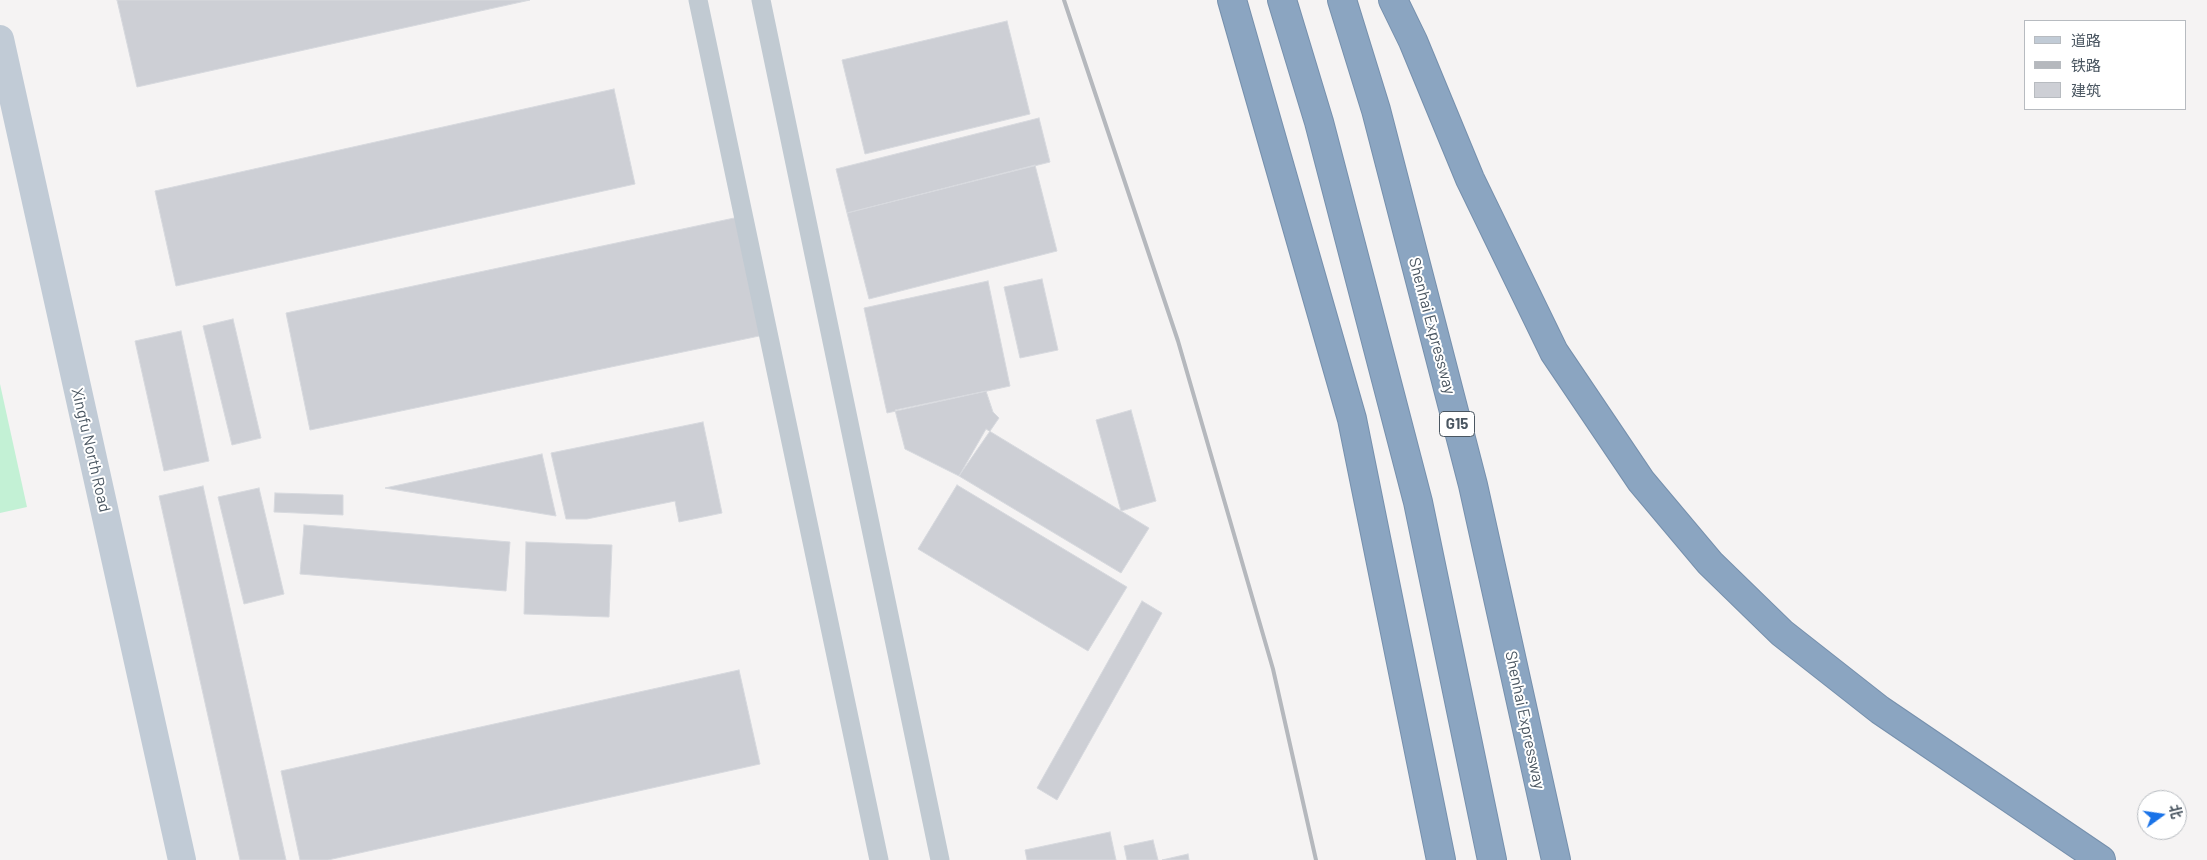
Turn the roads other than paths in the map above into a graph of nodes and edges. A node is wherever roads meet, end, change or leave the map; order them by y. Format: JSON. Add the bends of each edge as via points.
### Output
{"nodes":[{"id":1,"x":698,"y":0,"type":"edge"},
{"id":2,"x":762,"y":0,"type":"edge"},
{"id":3,"x":1232,"y":0,"type":"edge"},
{"id":4,"x":1282,"y":0,"type":"edge"},
{"id":5,"x":1342,"y":0,"type":"edge"},
{"id":6,"x":1393,"y":0,"type":"edge"},
{"id":7,"x":0,"y":40,"type":"edge"},
{"id":8,"x":1490,"y":848,"type":"edge"},
{"id":9,"x":1555,"y":857,"type":"edge"},
{"id":10,"x":182,"y":860,"type":"edge"},
{"id":11,"x":879,"y":860,"type":"edge"},
{"id":12,"x":940,"y":860,"type":"edge"},
{"id":13,"x":1441,"y":860,"type":"edge"},
{"id":14,"x":2101,"y":860,"type":"edge"}],
"edges":[{"from":1,"to":11,"type":"lane"},
{"from":2,"to":12,"type":"lane"},
{"from":3,"to":13,"type":"highway","via":[[1352,418]]},
{"from":4,"to":8,"type":"highway","via":[[1319,122],[1418,502]]},
{"from":5,"to":9,"type":"highway","name":"Shenhai Expressway","number":"G15","via":[[1376,110],[1473,485]]},
{"from":6,"to":14,"type":"highway","via":[[1470,180],[1554,352],[1641,481],[1710,563],[1782,633],[1880,710]]},
{"from":7,"to":10,"type":"main road","name":"Xingfu North Road"}]}
